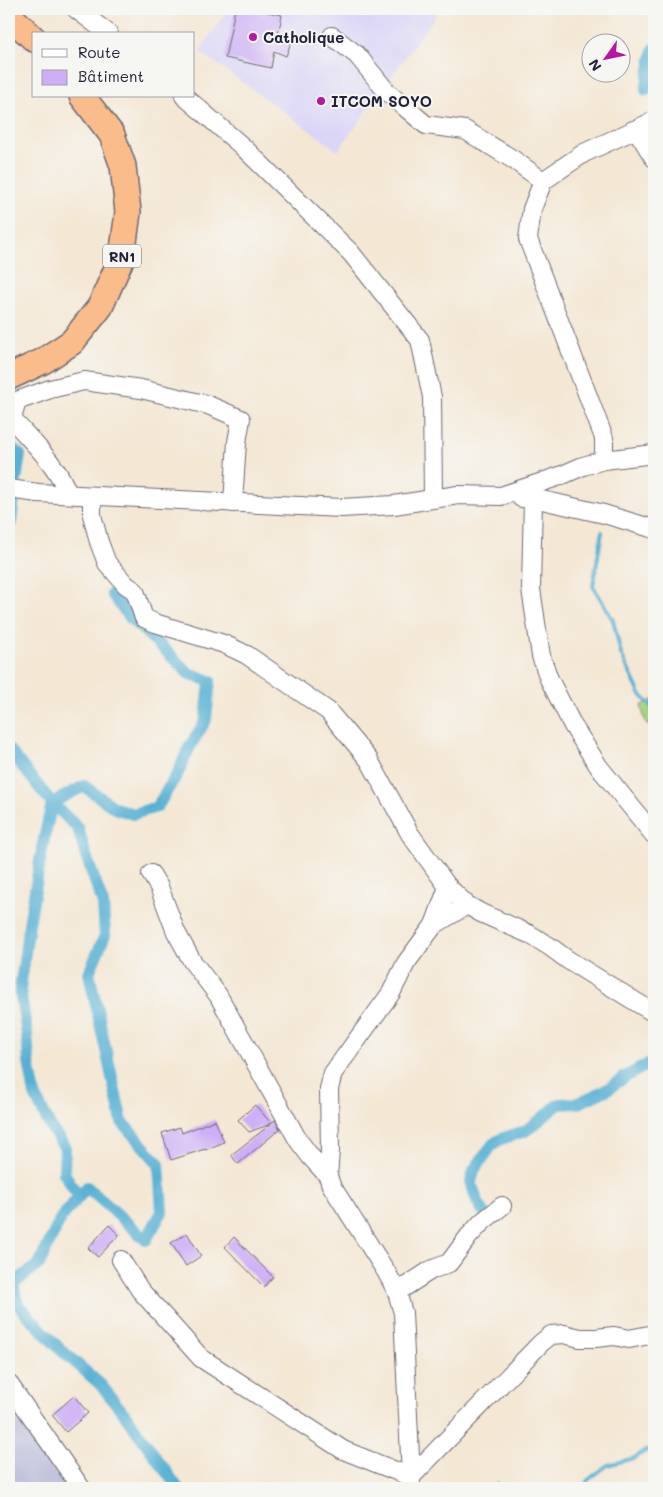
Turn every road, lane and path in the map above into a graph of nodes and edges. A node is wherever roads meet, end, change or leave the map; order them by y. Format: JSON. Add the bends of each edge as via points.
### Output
{"nodes":[{"id":1,"x":76,"y":9,"type":"edge"},
{"id":2,"x":9,"y":15,"type":"edge"},
{"id":3,"x":106,"y":32,"type":"edge"},
{"id":4,"x":332,"y":36,"type":"dead end"},
{"id":5,"x":32,"y":38,"type":"edge"},
{"id":6,"x":84,"y":98,"type":"edge"},
{"id":7,"x":186,"y":98,"type":"edge"},
{"id":8,"x":654,"y":121,"type":"edge"},
{"id":9,"x":642,"y":135,"type":"edge"},
{"id":10,"x":654,"y":158,"type":"edge"},
{"id":11,"x":542,"y":181,"type":"junction"},
{"id":12,"x":9,"y":377,"type":"edge"},
{"id":13,"x":654,"y":454,"type":"edge"},
{"id":14,"x":604,"y":460,"type":"junction"},
{"id":15,"x":560,"y":476,"type":"junction"},
{"id":16,"x":9,"y":489,"type":"edge"},
{"id":17,"x":68,"y":494,"type":"junction"},
{"id":18,"x":92,"y":496,"type":"junction"},
{"id":19,"x":501,"y":496,"type":"junction"},
{"id":20,"x":433,"y":498,"type":"junction"},
{"id":21,"x":532,"y":498,"type":"junction"},
{"id":22,"x":233,"y":503,"type":"junction"},
{"id":23,"x":562,"y":505,"type":"junction"},
{"id":24,"x":654,"y":529,"type":"edge"},
{"id":25,"x":654,"y":835,"type":"edge"},
{"id":26,"x":151,"y":874,"type":"dead end"},
{"id":27,"x":448,"y":887,"type":"junction"},
{"id":28,"x":467,"y":904,"type":"junction"},
{"id":29,"x":434,"y":925,"type":"junction"},
{"id":30,"x":654,"y":1013,"type":"edge"},
{"id":31,"x":328,"y":1176,"type":"junction"},
{"id":32,"x":502,"y":1206,"type":"dead end"},
{"id":33,"x":121,"y":1260,"type":"dead end"},
{"id":34,"x":397,"y":1292,"type":"junction"},
{"id":35,"x":654,"y":1334,"type":"edge"},
{"id":36,"x":9,"y":1384,"type":"edge"},
{"id":37,"x":411,"y":1482,"type":"edge"},
{"id":38,"x":81,"y":1488,"type":"edge"}],
"edges":[{"from":1,"to":3,"type":"street"},
{"from":2,"to":5,"type":"highway"},
{"from":4,"to":11,"type":"street","via":[[357,55],[387,92],[426,125],[465,130]]},
{"from":6,"to":12,"type":"highway","number":"RN1","via":[[112,135],[123,166],[128,212],[122,257],[100,307],[72,342],[43,362]]},
{"from":7,"to":20,"type":"street","via":[[351,253],[420,340],[432,397]]},
{"from":8,"to":9,"type":"street"},
{"from":9,"to":10,"type":"street"},
{"from":9,"to":11,"type":"street","via":[[584,153]]},
{"from":11,"to":14,"type":"street","via":[[532,209],[528,239],[604,438]]},
{"from":13,"to":14,"type":"street"},
{"from":14,"to":15,"type":"street"},
{"from":15,"to":19,"type":"street"},
{"from":15,"to":23,"type":"street"},
{"from":16,"to":17,"type":"street"},
{"from":17,"to":18,"type":"street"},
{"from":17,"to":22,"type":"street","via":[[64,482],[44,455],[12,419],[17,402],[50,389],[84,382],[141,389],[208,405],[241,419]]},
{"from":18,"to":22,"type":"street"},
{"from":18,"to":27,"type":"street","via":[[92,515],[107,563],[126,585],[136,591],[144,618],[224,644],[247,655],[328,711],[369,760],[410,834]]},
{"from":19,"to":20,"type":"street"},
{"from":19,"to":21,"type":"street"},
{"from":20,"to":22,"type":"street","via":[[341,508]]},
{"from":21,"to":23,"type":"street"},
{"from":21,"to":25,"type":"street","via":[[531,589],[541,656],[549,679],[599,767]]},
{"from":23,"to":24,"type":"street"},
{"from":26,"to":31,"type":"street","via":[[192,961],[218,995],[298,1140]]},
{"from":27,"to":28,"type":"street"},
{"from":27,"to":29,"type":"street"},
{"from":28,"to":29,"type":"street"},
{"from":28,"to":30,"type":"street","via":[[529,934]]},
{"from":29,"to":31,"type":"street","via":[[406,964],[391,993],[333,1073],[329,1089]]},
{"from":31,"to":34,"type":"street"},
{"from":32,"to":34,"type":"street","via":[[482,1222],[449,1263]]},
{"from":33,"to":37,"type":"street","via":[[140,1290],[201,1358],[343,1450]]},
{"from":34,"to":37,"type":"street","via":[[403,1313]]},
{"from":35,"to":37,"type":"street","via":[[629,1339],[551,1335]]},
{"from":36,"to":38,"type":"street"}]}
